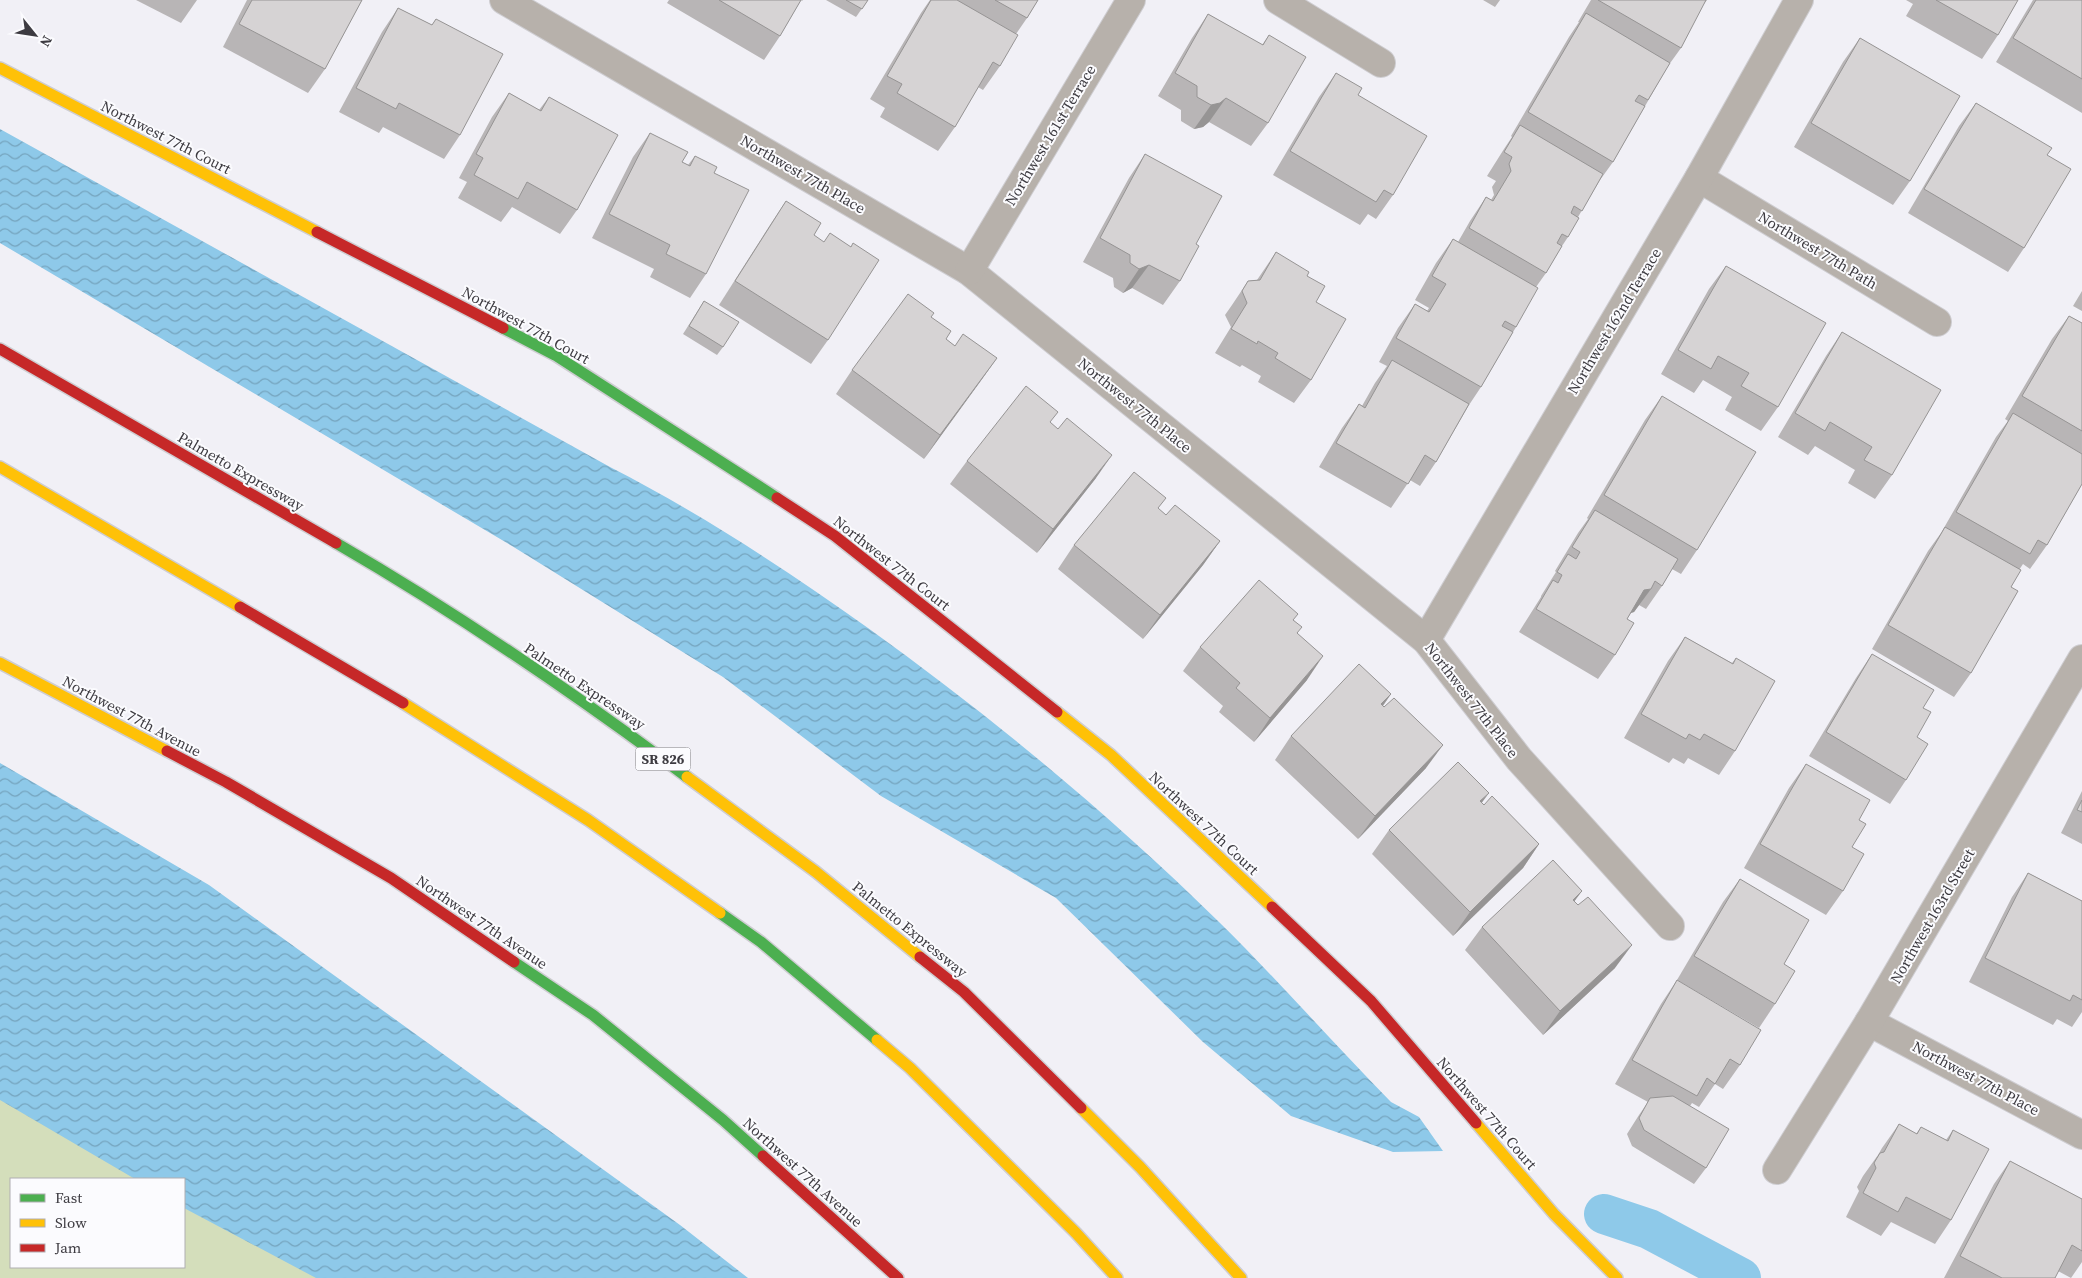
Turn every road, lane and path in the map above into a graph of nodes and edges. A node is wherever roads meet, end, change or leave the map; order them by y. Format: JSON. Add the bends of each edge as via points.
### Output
{"nodes":[{"id":1,"x":504,"y":0,"type":"edge"},
{"id":2,"x":1132,"y":0,"type":"edge"},
{"id":3,"x":1278,"y":0,"type":"edge"},
{"id":4,"x":1799,"y":0,"type":"edge"},
{"id":5,"x":535,"y":7,"type":"edge"},
{"id":6,"x":1381,"y":63,"type":"dead end"},
{"id":7,"x":0,"y":68,"type":"edge"},
{"id":8,"x":1699,"y":178,"type":"junction"},
{"id":9,"x":969,"y":271,"type":"junction"},
{"id":10,"x":1937,"y":322,"type":"dead end"},
{"id":11,"x":0,"y":349,"type":"edge"},
{"id":12,"x":0,"y":468,"type":"edge"},
{"id":13,"x":1426,"y":640,"type":"junction"},
{"id":14,"x":2082,"y":659,"type":"edge"},
{"id":15,"x":0,"y":663,"type":"edge"},
{"id":16,"x":1670,"y":926,"type":"dead end"},
{"id":17,"x":1869,"y":1022,"type":"junction"},
{"id":18,"x":2082,"y":1134,"type":"edge"},
{"id":19,"x":1777,"y":1170,"type":"dead end"},
{"id":20,"x":898,"y":1278,"type":"edge"},
{"id":21,"x":1117,"y":1278,"type":"edge"},
{"id":22,"x":1241,"y":1278,"type":"edge"},
{"id":23,"x":1617,"y":1278,"type":"edge"}],
"edges":[{"from":1,"to":5,"type":"street","name":"Northwest 77th Place"},
{"from":2,"to":9,"type":"street","name":"Northwest 161st Terrace"},
{"from":3,"to":6,"type":"street"},
{"from":4,"to":8,"type":"street","name":"Northwest 162nd Terrace"},
{"from":5,"to":9,"type":"street","name":"Northwest 77th Place"},
{"from":7,"to":23,"type":"main road","name":"Northwest 77th Court","via":[[555,354],[835,536],[1110,755],[1371,1001],[1554,1214]]},
{"from":8,"to":10,"type":"street","name":"Northwest 77th Path"},
{"from":8,"to":13,"type":"street","name":"Northwest 162nd Terrace"},
{"from":9,"to":13,"type":"street","name":"Northwest 77th Place"},
{"from":11,"to":22,"type":"main road","name":"Palmetto Expressway","number":"SR 826","via":[[417,590],[637,740],[816,872],[964,992],[1140,1167]]},
{"from":12,"to":21,"type":"main road","via":[[380,688],[588,820],[761,942],[910,1068]]},
{"from":13,"to":16,"type":"street","name":"Northwest 77th Place","via":[[1519,759]]},
{"from":14,"to":17,"type":"street","name":"Northwest 163rd Street"},
{"from":15,"to":20,"type":"main road","name":"Northwest 77th Avenue","via":[[226,782],[391,878],[593,1015],[723,1120]]},
{"from":17,"to":18,"type":"street","name":"Northwest 77th Place"},
{"from":17,"to":19,"type":"street","name":"Northwest 163rd Street"}]}
